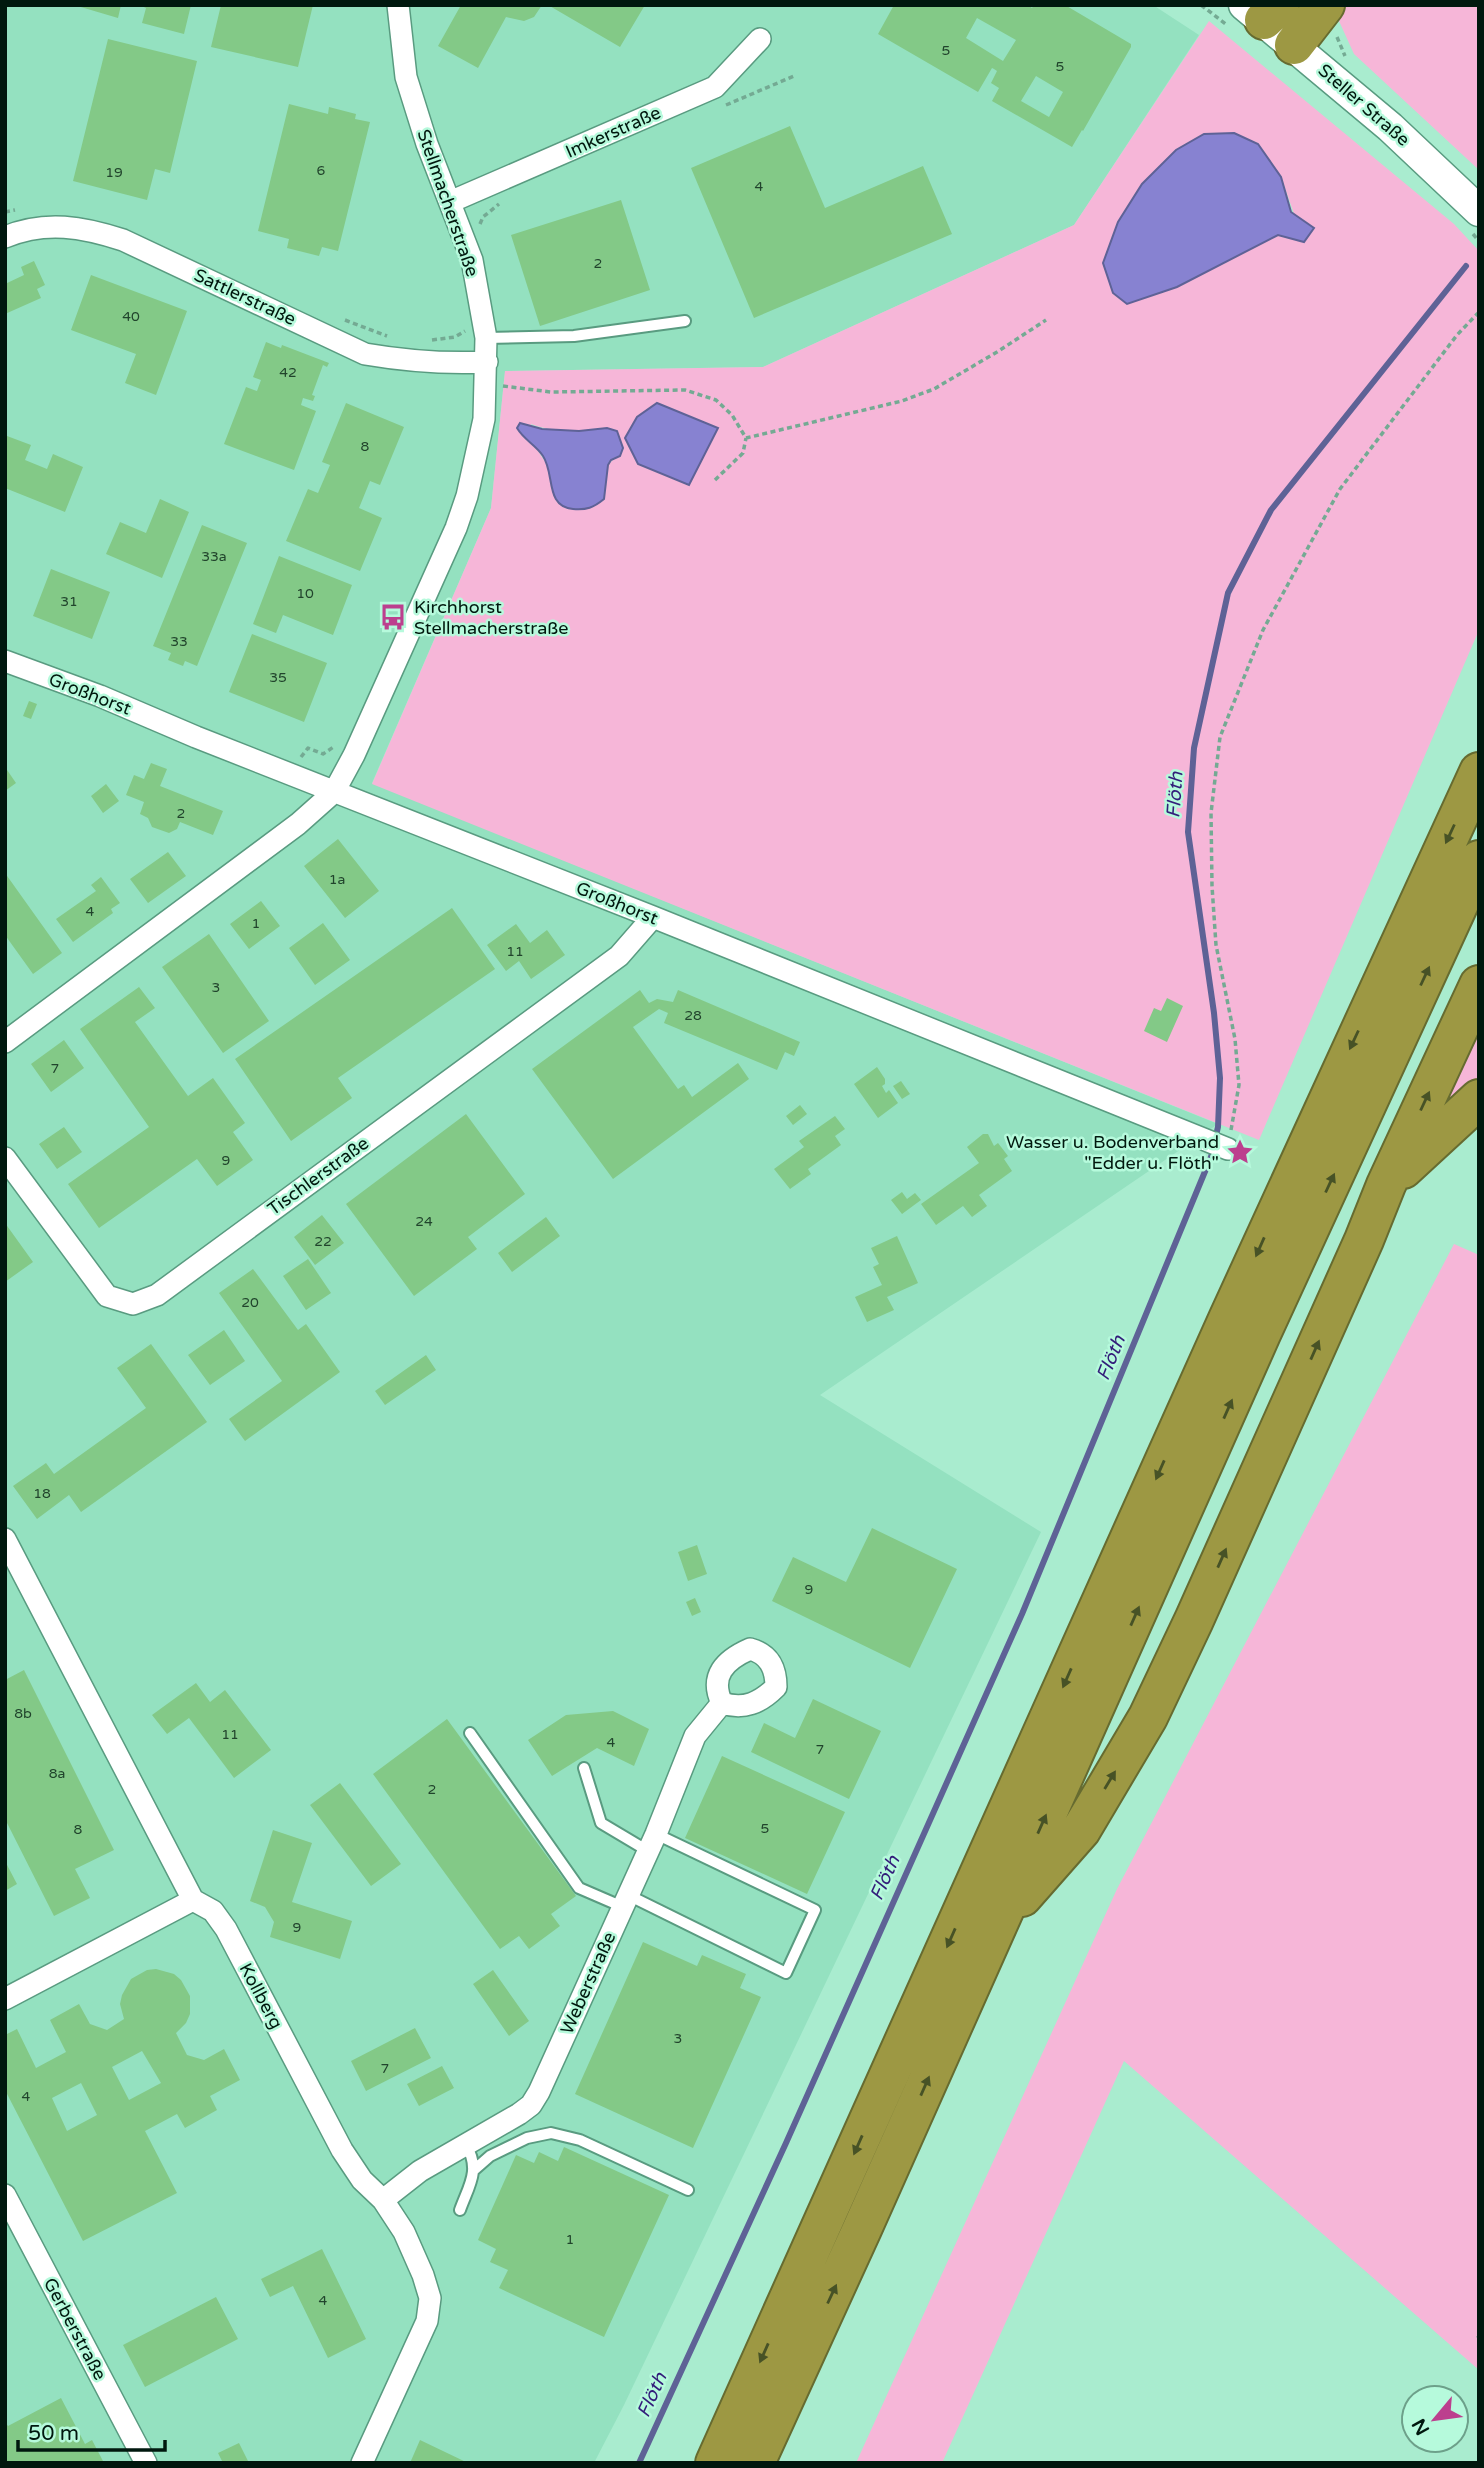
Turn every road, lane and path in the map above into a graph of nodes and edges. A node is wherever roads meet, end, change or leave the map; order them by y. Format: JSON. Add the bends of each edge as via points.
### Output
{"nodes":[{"id":1,"x":398,"y":5,"type":"edge"},
{"id":2,"x":1325,"y":5,"type":"edge"},
{"id":3,"x":1262,"y":10,"type":"edge"},
{"id":4,"x":760,"y":39,"type":"dead end"},
{"id":5,"x":1294,"y":45,"type":"junction"},
{"id":6,"x":794,"y":76,"type":"dead end"},
{"id":7,"x":723,"y":106,"type":"dead end"},
{"id":8,"x":450,"y":202,"type":"junction"},
{"id":9,"x":500,"y":203,"type":"dead end"},
{"id":10,"x":1479,"y":211,"type":"edge"},
{"id":11,"x":478,"y":230,"type":"dead end"},
{"id":12,"x":5,"y":237,"type":"edge"},
{"id":13,"x":1479,"y":312,"type":"edge"},
{"id":14,"x":1046,"y":320,"type":"dead end"},
{"id":15,"x":685,"y":321,"type":"dead end"},
{"id":16,"x":466,"y":330,"type":"dead end"},
{"id":17,"x":486,"y":338,"type":"junction"},
{"id":18,"x":478,"y":363,"type":"junction"},
{"id":19,"x":486,"y":386,"type":"junction"},
{"id":20,"x":746,"y":438,"type":"junction"},
{"id":21,"x":716,"y":480,"type":"dead end"},
{"id":22,"x":5,"y":661,"type":"edge"},
{"id":23,"x":342,"y":736,"type":"dead end"},
{"id":24,"x":1479,"y":772,"type":"edge"},
{"id":25,"x":294,"y":776,"type":"junction"},
{"id":26,"x":334,"y":792,"type":"junction"},
{"id":27,"x":1479,"y":860,"type":"edge"},
{"id":28,"x":653,"y":917,"type":"junction"},
{"id":29,"x":1479,"y":985,"type":"edge"},
{"id":30,"x":5,"y":1042,"type":"edge"},
{"id":31,"x":1479,"y":1099,"type":"edge"},
{"id":32,"x":1226,"y":1148,"type":"joint"},
{"id":33,"x":5,"y":1158,"type":"edge"},
{"id":34,"x":1386,"y":1185,"type":"junction"},
{"id":35,"x":5,"y":1539,"type":"edge"},
{"id":36,"x":722,"y":1703,"type":"dead end"},
{"id":37,"x":470,"y":1733,"type":"dead end"},
{"id":38,"x":584,"y":1768,"type":"dead end"},
{"id":39,"x":652,"y":1843,"type":"junction"},
{"id":40,"x":193,"y":1900,"type":"junction"},
{"id":41,"x":626,"y":1901,"type":"junction"},
{"id":42,"x":994,"y":1931,"type":"junction"},
{"id":43,"x":5,"y":2000,"type":"edge"},
{"id":44,"x":466,"y":2145,"type":"junction"},
{"id":45,"x":474,"y":2169,"type":"junction"},
{"id":46,"x":688,"y":2190,"type":"dead end"},
{"id":47,"x":5,"y":2195,"type":"edge"},
{"id":48,"x":383,"y":2200,"type":"junction"},
{"id":49,"x":460,"y":2210,"type":"dead end"},
{"id":50,"x":146,"y":2463,"type":"edge"},
{"id":51,"x":362,"y":2463,"type":"edge"},
{"id":52,"x":715,"y":2463,"type":"edge"},
{"id":53,"x":755,"y":2463,"type":"edge"}],
"edges":[{"from":1,"to":8,"type":"street","name":"Stellmacherstraße","via":[[406,77]]},
{"from":2,"to":5,"type":"highway"},
{"from":3,"to":5,"type":"main road","name":"Steller Straße"},
{"from":4,"to":8,"type":"street","name":"Imkerstraße","via":[[715,87]]},
{"from":5,"to":10,"type":"main road","name":"Steller Straße"},
{"from":6,"to":7,"type":"path"},
{"from":8,"to":17,"type":"street","name":"Stellmacherstraße","via":[[472,260]]},
{"from":9,"to":11,"type":"path","via":[[483,217]]},
{"from":12,"to":18,"type":"street","name":"Sattlerstraße","via":[[47,226],[87,229],[123,240],[365,354]]},
{"from":13,"to":32,"type":"path","via":[[1340,489],[1263,630],[1220,737],[1211,813],[1212,886],[1216,945],[1235,1039],[1238,1085]]},
{"from":14,"to":20,"type":"path","via":[[934,389],[902,401]]},
{"from":15,"to":17,"type":"lane","via":[[574,336]]},
{"from":16,"to":18,"type":"path"},
{"from":17,"to":18,"type":"street","name":"Stellmacherstraße"},
{"from":18,"to":19,"type":"street","name":"Stellmacherstraße"},
{"from":19,"to":20,"type":"path","via":[[551,391],[685,390],[716,400]]},
{"from":19,"to":26,"type":"street","name":"Stellmacherstraße","via":[[475,463],[456,528]]},
{"from":20,"to":21,"type":"path","via":[[743,453]]},
{"from":22,"to":25,"type":"street","name":"Großhorst"},
{"from":23,"to":25,"type":"path","via":[[323,754],[308,748]]},
{"from":24,"to":52,"type":"highway","one_way":true,"via":[[1233,1306]]},
{"from":25,"to":26,"type":"street","name":"Großhorst"},
{"from":26,"to":28,"type":"street","name":"Großhorst"},
{"from":26,"to":30,"type":"street","via":[[298,824]]},
{"from":42,"to":27,"type":"highway","one_way":true},
{"from":28,"to":32,"type":"street","name":"Großhorst"},
{"from":28,"to":33,"type":"street","name":"Tischlerstraße","via":[[619,956],[157,1295],[133,1304],[107,1296]]},
{"from":34,"to":29,"type":"highway","one_way":true},
{"from":31,"to":34,"type":"highway"},
{"from":42,"to":34,"type":"highway","one_way":true,"via":[[1081,1830],[1148,1717]]},
{"from":35,"to":40,"type":"street","name":"Kollberg"},
{"from":36,"to":39,"type":"street","name":"Weberstraße","via":[[695,1736]]},
{"from":37,"to":41,"type":"lane","via":[[579,1888]]},
{"from":38,"to":39,"type":"lane","via":[[601,1823]]},
{"from":39,"to":41,"type":"street","name":"Weberstraße"},
{"from":39,"to":41,"type":"lane","via":[[815,1910],[786,1973]]},
{"from":40,"to":43,"type":"street"},
{"from":40,"to":48,"type":"street","name":"Kollberg","via":[[213,1912],[226,1929],[342,2150],[362,2180]]},
{"from":41,"to":44,"type":"street","name":"Weberstraße","via":[[531,2105]]},
{"from":53,"to":42,"type":"highway","one_way":true},
{"from":44,"to":45,"type":"lane"},
{"from":44,"to":48,"type":"street","name":"Weberstraße","via":[[420,2171]]},
{"from":45,"to":46,"type":"lane","via":[[527,2138],[551,2133],[580,2140]]},
{"from":45,"to":49,"type":"lane"},
{"from":47,"to":50,"type":"street","name":"Gerberstraße"},
{"from":48,"to":51,"type":"street","name":"Kollberg","via":[[404,2232],[430,2298],[427,2321]]}]}
